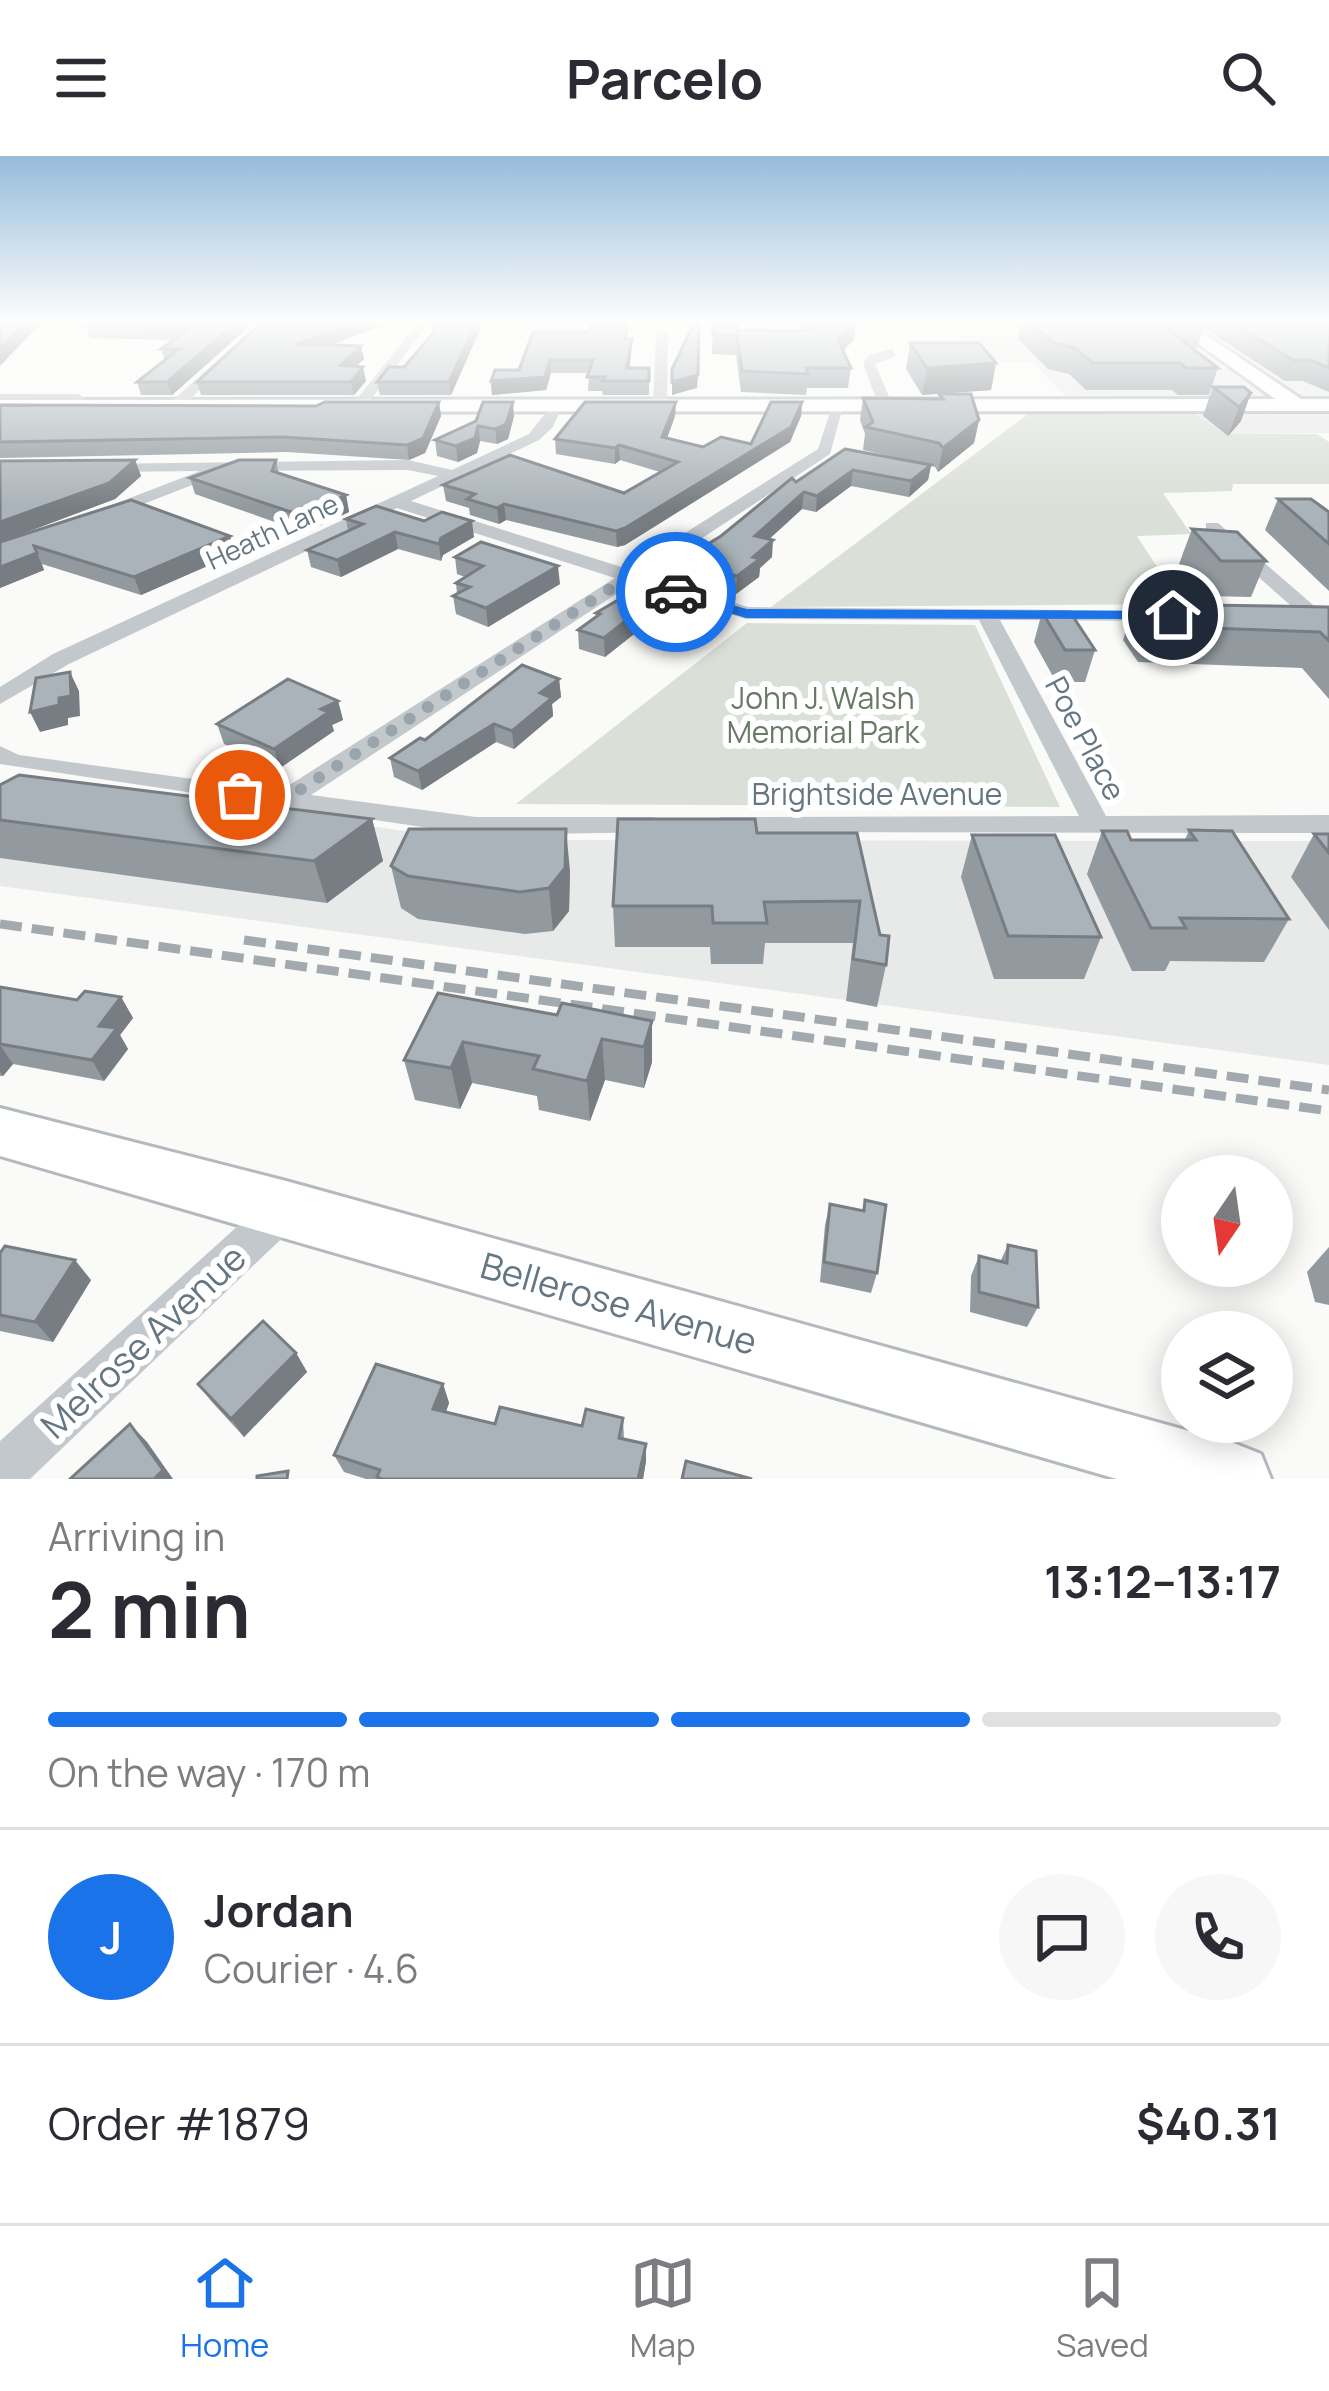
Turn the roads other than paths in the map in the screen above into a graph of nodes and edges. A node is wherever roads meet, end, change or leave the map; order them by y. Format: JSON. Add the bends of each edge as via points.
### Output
{"nodes":[{"id":1,"x":198,"y":385,"type":"edge"},
{"id":2,"x":376,"y":385,"type":"edge"},
{"id":3,"x":661,"y":385,"type":"edge"},
{"id":4,"x":877,"y":385,"type":"edge"},
{"id":5,"x":1265,"y":385,"type":"edge"},
{"id":6,"x":78,"y":398,"type":"dead end"},
{"id":7,"x":362,"y":403,"type":"junction"},
{"id":8,"x":177,"y":404,"type":"junction"},
{"id":9,"x":660,"y":404,"type":"junction"},
{"id":10,"x":1296,"y":405,"type":"junction"},
{"id":11,"x":1329,"y":405,"type":"edge"},
{"id":12,"x":0,"y":406,"type":"edge"},
{"id":13,"x":839,"y":406,"type":"junction"},
{"id":14,"x":886,"y":406,"type":"junction"},
{"id":15,"x":554,"y":407,"type":"junction"},
{"id":16,"x":1329,"y":425,"type":"edge"},
{"id":17,"x":227,"y":466,"type":"junction"},
{"id":18,"x":91,"y":467,"type":"edge"},
{"id":19,"x":455,"y":475,"type":"junction"},
{"id":20,"x":397,"y":502,"type":"junction"},
{"id":21,"x":86,"y":521,"type":"edge"},
{"id":22,"x":1212,"y":527,"type":"edge"},
{"id":23,"x":628,"y":577,"type":"junction"},
{"id":24,"x":987,"y":615,"type":"junction"},
{"id":25,"x":1197,"y":615,"type":"edge"},
{"id":26,"x":1290,"y":615,"type":"edge"},
{"id":27,"x":1321,"y":615,"type":"edge"},
{"id":28,"x":0,"y":697,"type":"edge"},
{"id":29,"x":0,"y":753,"type":"edge"},
{"id":30,"x":283,"y":801,"type":"junction"},
{"id":31,"x":1329,"y":824,"type":"edge"},
{"id":32,"x":1097,"y":825,"type":"junction"},
{"id":33,"x":0,"y":1132,"type":"edge"},
{"id":34,"x":286,"y":1208,"type":"junction"},
{"id":35,"x":0,"y":1474,"type":"edge"},
{"id":36,"x":1236,"y":1479,"type":"edge"}],
"edges":[{"from":1,"to":8,"type":"street"},
{"from":2,"to":7,"type":"street"},
{"from":3,"to":9,"type":"street"},
{"from":4,"to":14,"type":"street"},
{"from":5,"to":10,"type":"main road"},
{"from":6,"to":12,"type":"street"},
{"from":7,"to":8,"type":"main road"},
{"from":7,"to":15,"type":"main road"},
{"from":8,"to":12,"type":"main road"},
{"from":9,"to":13,"type":"main road"},
{"from":9,"to":15,"type":"main road"},
{"from":10,"to":11,"type":"main road"},
{"from":10,"to":14,"type":"main road"},
{"from":10,"to":16,"type":"main road"},
{"from":12,"to":15,"type":"street"},
{"from":13,"to":14,"type":"main road"},
{"from":13,"to":23,"type":"street","via":[[835,454]]},
{"from":15,"to":19,"type":"street","name":"Heath Lane","via":[[534,437]]},
{"from":17,"to":18,"type":"street"},
{"from":17,"to":19,"type":"street","via":[[408,465]]},
{"from":17,"to":21,"type":"street"},
{"from":19,"to":20,"type":"street","name":"Heath Lane"},
{"from":20,"to":23,"type":"street"},
{"from":20,"to":28,"type":"street","name":"Heath Lane","via":[[61,659]]},
{"from":22,"to":27,"type":"street"},
{"from":23,"to":24,"type":"street","via":[[746,613]]},
{"from":23,"to":30,"type":"street"},
{"from":24,"to":25,"type":"street"},
{"from":24,"to":32,"type":"street","name":"Poe Place"},
{"from":26,"to":27,"type":"street"},
{"from":29,"to":30,"type":"street","name":"Brightside Avenue"},
{"from":30,"to":32,"type":"street","name":"Brightside Avenue","via":[[476,826]]},
{"from":31,"to":32,"type":"street","name":"Brightside Avenue"},
{"from":33,"to":34,"type":"main road","name":"Bellerose Avenue"},
{"from":34,"to":35,"type":"street","name":"Melrose Avenue"},
{"from":34,"to":36,"type":"main road","name":"Bellerose Avenue"}]}
